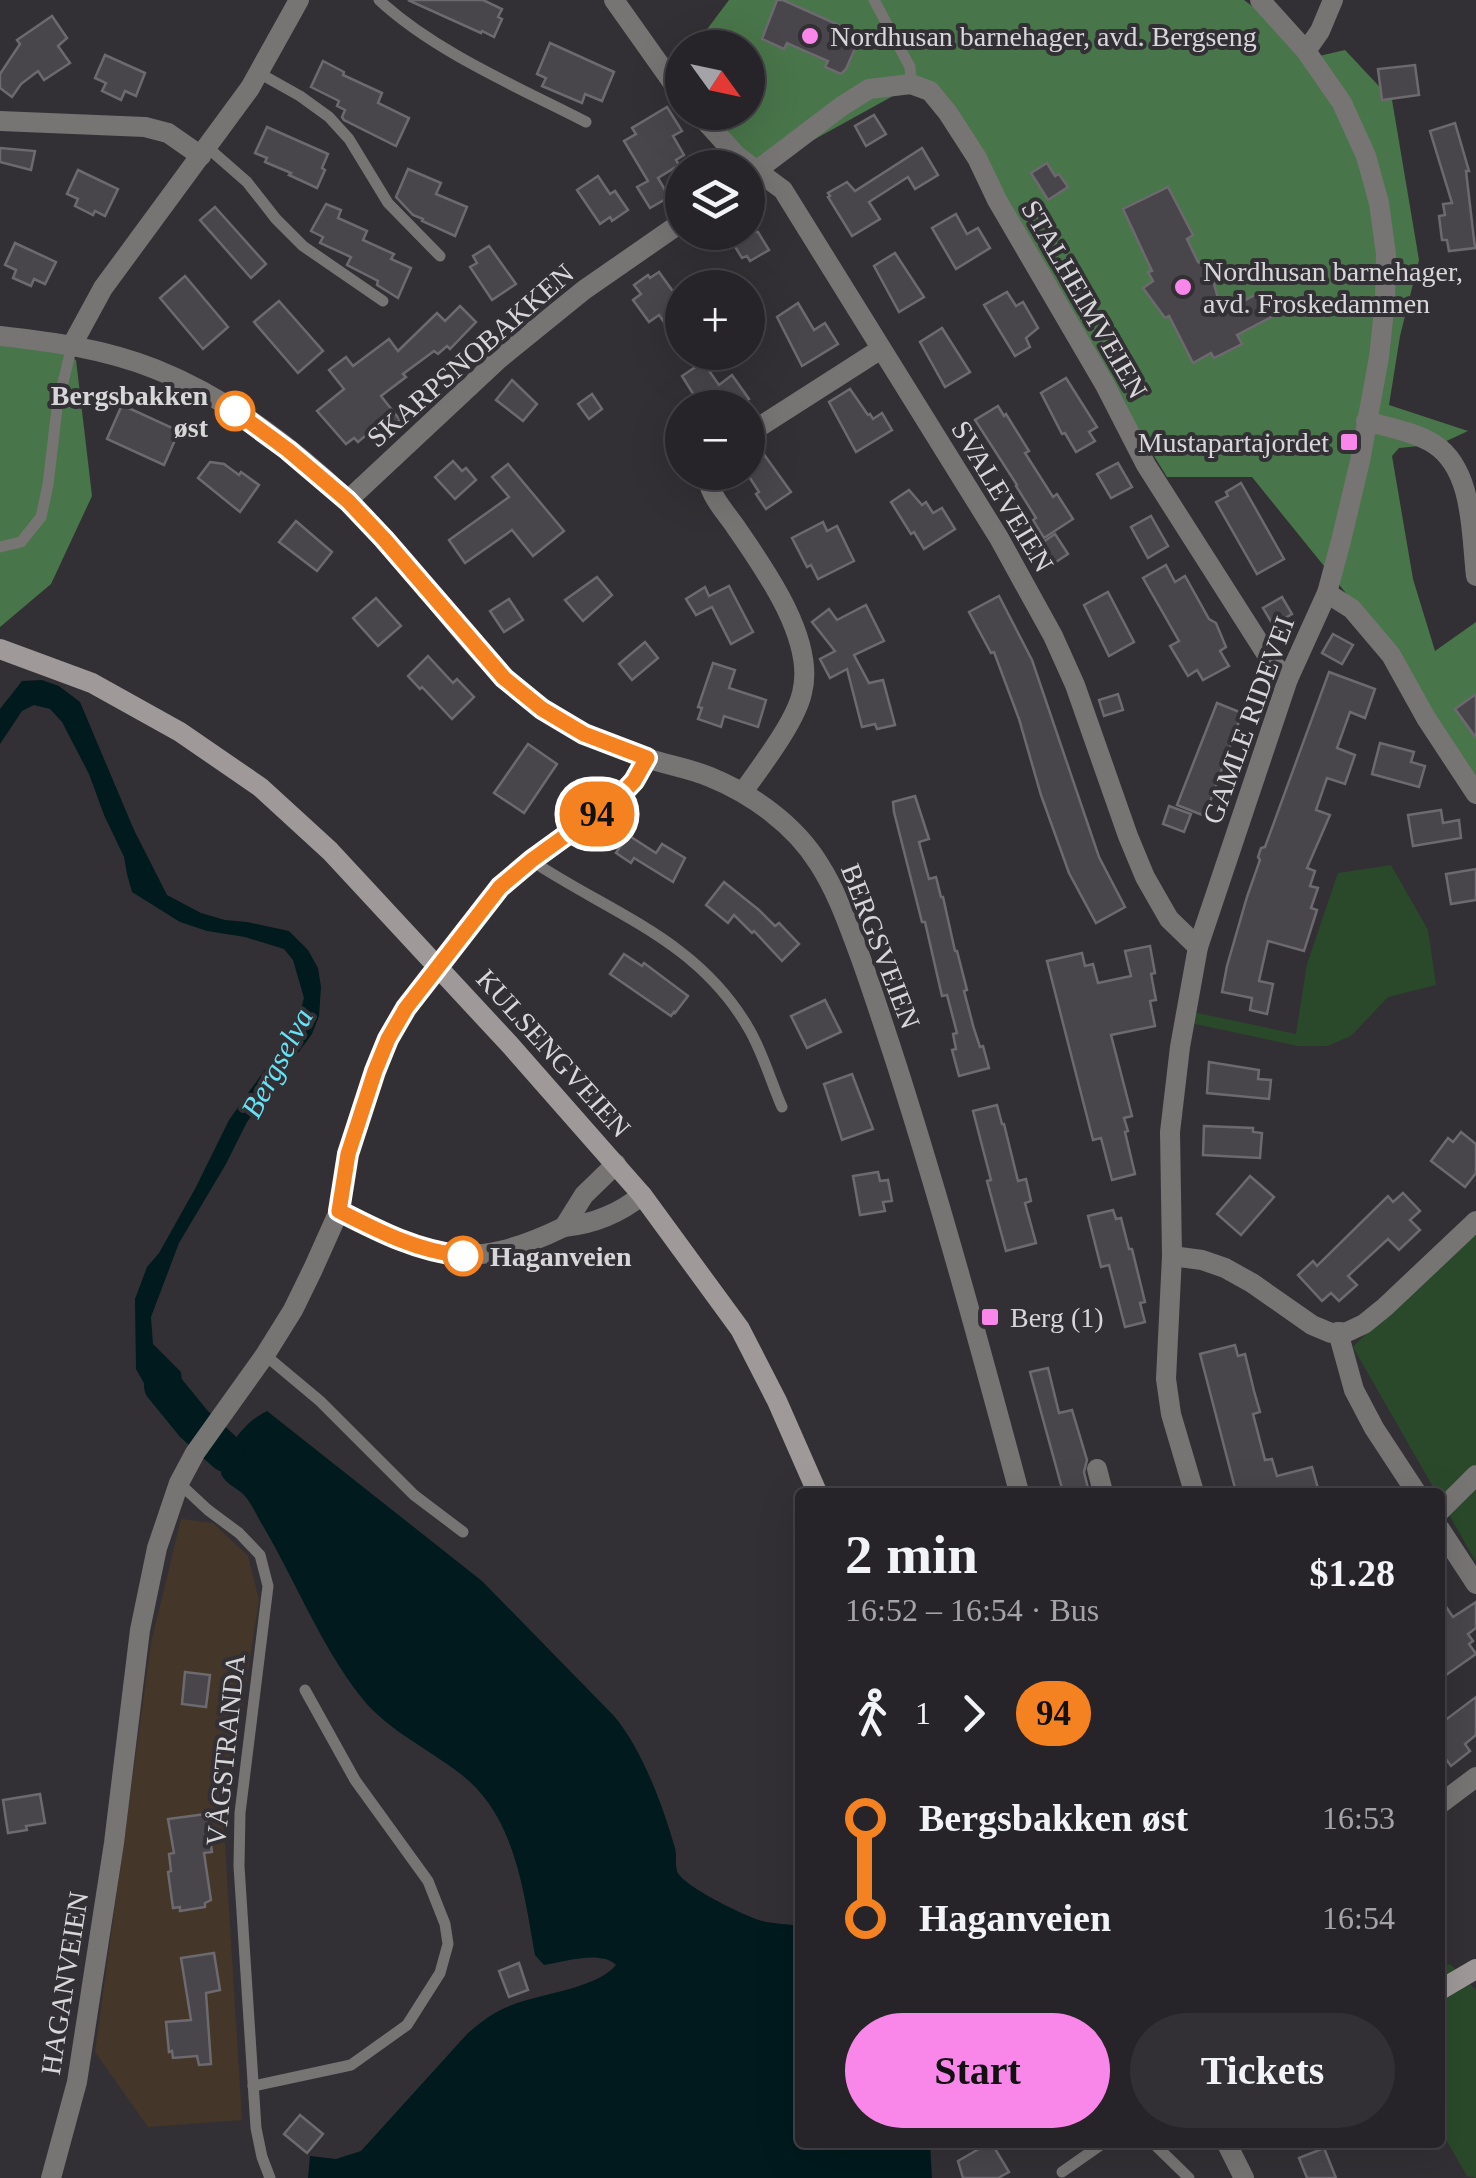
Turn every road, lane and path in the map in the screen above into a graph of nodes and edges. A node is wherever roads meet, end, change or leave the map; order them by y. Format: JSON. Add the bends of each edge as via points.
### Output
{"nodes":[{"id":1,"x":298,"y":0,"type":"edge"},
{"id":2,"x":379,"y":0,"type":"edge"},
{"id":3,"x":614,"y":0,"type":"edge"},
{"id":4,"x":874,"y":0,"type":"edge"},
{"id":5,"x":1260,"y":0,"type":"edge"},
{"id":6,"x":1333,"y":0,"type":"edge"},
{"id":7,"x":1306,"y":51,"type":"junction"},
{"id":8,"x":665,"y":72,"type":"edge"},
{"id":9,"x":258,"y":73,"type":"junction"},
{"id":10,"x":910,"y":84,"type":"junction"},
{"id":11,"x":0,"y":121,"type":"edge"},
{"id":12,"x":586,"y":122,"type":"dead end"},
{"id":13,"x":713,"y":130,"type":"edge"},
{"id":14,"x":731,"y":150,"type":"edge"},
{"id":15,"x":204,"y":152,"type":"junction"},
{"id":16,"x":765,"y":165,"type":"edge"},
{"id":17,"x":765,"y":181,"type":"edge"},
{"id":18,"x":665,"y":234,"type":"edge"},
{"id":19,"x":440,"y":256,"type":"dead end"},
{"id":20,"x":383,"y":301,"type":"dead end"},
{"id":21,"x":0,"y":336,"type":"edge"},
{"id":22,"x":72,"y":345,"type":"junction"},
{"id":23,"x":881,"y":348,"type":"junction"},
{"id":24,"x":1366,"y":420,"type":"junction"},
{"id":25,"x":765,"y":423,"type":"edge"},
{"id":26,"x":711,"y":490,"type":"edge"},
{"id":27,"x":348,"y":501,"type":"junction"},
{"id":28,"x":0,"y":547,"type":"edge"},
{"id":29,"x":1476,"y":576,"type":"edge"},
{"id":30,"x":1327,"y":592,"type":"junction"},
{"id":31,"x":0,"y":649,"type":"edge"},
{"id":32,"x":1288,"y":679,"type":"junction"},
{"id":33,"x":647,"y":758,"type":"junction"},
{"id":34,"x":743,"y":792,"type":"junction"},
{"id":35,"x":1476,"y":794,"type":"edge"},
{"id":36,"x":532,"y":860,"type":"junction"},
{"id":37,"x":1198,"y":947,"type":"junction"},
{"id":38,"x":782,"y":1107,"type":"dead end"},
{"id":39,"x":616,"y":1164,"type":"junction"},
{"id":40,"x":642,"y":1195,"type":"junction"},
{"id":41,"x":339,"y":1211,"type":"junction"},
{"id":42,"x":1476,"y":1221,"type":"edge"},
{"id":43,"x":564,"y":1227,"type":"junction"},
{"id":44,"x":1172,"y":1256,"type":"junction"},
{"id":45,"x":1338,"y":1332,"type":"junction"},
{"id":46,"x":265,"y":1355,"type":"junction"},
{"id":47,"x":1097,"y":1469,"type":"dead end"},
{"id":48,"x":1476,"y":1475,"type":"edge"},
{"id":49,"x":179,"y":1483,"type":"junction"},
{"id":50,"x":814,"y":1488,"type":"edge"},
{"id":51,"x":1018,"y":1488,"type":"edge"},
{"id":52,"x":1103,"y":1488,"type":"edge"},
{"id":53,"x":1193,"y":1488,"type":"edge"},
{"id":54,"x":1413,"y":1488,"type":"edge"},
{"id":55,"x":1445,"y":1506,"type":"edge"},
{"id":56,"x":463,"y":1532,"type":"dead end"},
{"id":57,"x":1445,"y":1537,"type":"edge"},
{"id":58,"x":1476,"y":1584,"type":"edge"},
{"id":59,"x":305,"y":1690,"type":"dead end"},
{"id":60,"x":1476,"y":1778,"type":"edge"},
{"id":61,"x":1445,"y":1800,"type":"edge"},
{"id":62,"x":1476,"y":1970,"type":"edge"},
{"id":63,"x":1445,"y":1987,"type":"edge"},
{"id":64,"x":253,"y":2086,"type":"junction"},
{"id":65,"x":1097,"y":2148,"type":"edge"},
{"id":66,"x":1158,"y":2148,"type":"edge"},
{"id":67,"x":1229,"y":2148,"type":"edge"},
{"id":68,"x":1062,"y":2172,"type":"dead end"},
{"id":69,"x":51,"y":2178,"type":"edge"},
{"id":70,"x":270,"y":2178,"type":"edge"},
{"id":71,"x":1189,"y":2178,"type":"edge"},
{"id":72,"x":1244,"y":2178,"type":"edge"}],
"edges":[{"from":1,"to":9,"type":"street"},
{"from":2,"to":12,"type":"lane","via":[[448,49]]},
{"from":3,"to":8,"type":"street"},
{"from":4,"to":10,"type":"lane","via":[[910,67]]},
{"from":5,"to":7,"type":"street","name":"GAMLE RIDEVEI"},
{"from":6,"to":7,"type":"street"},
{"from":7,"to":24,"type":"street","name":"GAMLE RIDEVEI","via":[[1342,103],[1379,203],[1384,301]]},
{"from":9,"to":15,"type":"street"},
{"from":9,"to":19,"type":"lane","via":[[329,116],[350,138],[388,204]]},
{"from":10,"to":16,"type":"street","via":[[869,89]]},
{"from":10,"to":32,"type":"street","name":"STALHEIMVEIEN","via":[[930,90],[967,143],[1146,465],[1272,664]]},
{"from":11,"to":15,"type":"street","via":[[144,128]]},
{"from":13,"to":14,"type":"street","name":"SVALEVEIEN"},
{"from":15,"to":20,"type":"lane","via":[[247,182],[303,246]]},
{"from":15,"to":22,"type":"street","via":[[102,288]]},
{"from":17,"to":23,"type":"street","name":"SVALEVEIEN","via":[[782,190]]},
{"from":18,"to":27,"type":"street","name":"SKARPSNOBAKKEN","via":[[499,359]]},
{"from":21,"to":22,"type":"street","name":"BERGSVEIEN"},
{"from":22,"to":27,"type":"street","name":"BERGSVEIEN","via":[[155,369],[244,416]]},
{"from":22,"to":28,"type":"lane","via":[[41,518],[21,542]]},
{"from":23,"to":25,"type":"street"},
{"from":23,"to":37,"type":"street","name":"SVALEVEIEN","via":[[1053,636],[1145,877],[1169,919]]},
{"from":24,"to":29,"type":"street","via":[[1428,440],[1454,465],[1465,493]]},
{"from":24,"to":30,"type":"street","name":"GAMLE RIDEVEI"},
{"from":26,"to":34,"type":"street","via":[[800,640],[805,673],[802,696]]},
{"from":27,"to":33,"type":"street","name":"BERGSVEIEN","via":[[504,678],[584,734]]},
{"from":30,"to":32,"type":"street","name":"GAMLE RIDEVEI"},
{"from":30,"to":35,"type":"street","via":[[1352,609],[1391,655]]},
{"from":31,"to":39,"type":"main road","name":"KULSENGVEIEN","via":[[92,683],[260,787],[356,878]]},
{"from":32,"to":37,"type":"street","name":"GAMLE RIDEVEI"},
{"from":33,"to":34,"type":"street","name":"BERGSVEIEN"},
{"from":33,"to":36,"type":"street","name":"HAGANVEIEN","via":[[619,797]]},
{"from":34,"to":51,"type":"street","name":"BERGSVEIEN","via":[[796,834],[841,904],[916,1124]]},
{"from":36,"to":38,"type":"lane","via":[[702,968],[751,1032]]},
{"from":36,"to":41,"type":"street","name":"HAGANVEIEN","bridge":true,"via":[[500,887],[388,1039],[348,1154]]},
{"from":37,"to":44,"type":"street","name":"GAMLE RIDEVEI","via":[[1170,1132]]},
{"from":39,"to":40,"type":"main road","name":"KULSENGVEIEN"},
{"from":39,"to":43,"type":"street"},
{"from":40,"to":43,"type":"street","via":[[586,1225]]},
{"from":40,"to":50,"type":"main road","name":"KULSENGVEIEN","via":[[740,1329]]},
{"from":41,"to":43,"type":"street","via":[[415,1247],[463,1256],[510,1250]]},
{"from":41,"to":46,"type":"street","name":"HAGANVEIEN"},
{"from":42,"to":45,"type":"street","via":[[1374,1316]]},
{"from":44,"to":45,"type":"street","via":[[1225,1268],[1312,1324]]},
{"from":44,"to":53,"type":"street","name":"GAMLE RIDEVEI","via":[[1166,1379]]},
{"from":45,"to":54,"type":"street","via":[[1354,1390]]},
{"from":46,"to":49,"type":"street","name":"HAGANVEIEN"},
{"from":46,"to":56,"type":"lane"},
{"from":47,"to":52,"type":"street"},
{"from":48,"to":55,"type":"street"},
{"from":49,"to":64,"type":"lane","name":"VÅGSTRANDA","via":[[260,1555],[268,1586],[240,1813]]},
{"from":49,"to":69,"type":"street","name":"HAGANVEIEN","via":[[140,1630],[77,2082]]},
{"from":57,"to":58,"type":"street"},
{"from":59,"to":64,"type":"lane","via":[[356,1780],[428,1881],[448,1944],[440,1973],[407,2025],[351,2064]]},
{"from":60,"to":61,"type":"street"},
{"from":62,"to":63,"type":"main road"},
{"from":64,"to":70,"type":"lane","name":"VÅGSTRANDA"},
{"from":65,"to":68,"type":"lane"},
{"from":66,"to":71,"type":"lane"},
{"from":67,"to":72,"type":"street"}]}
